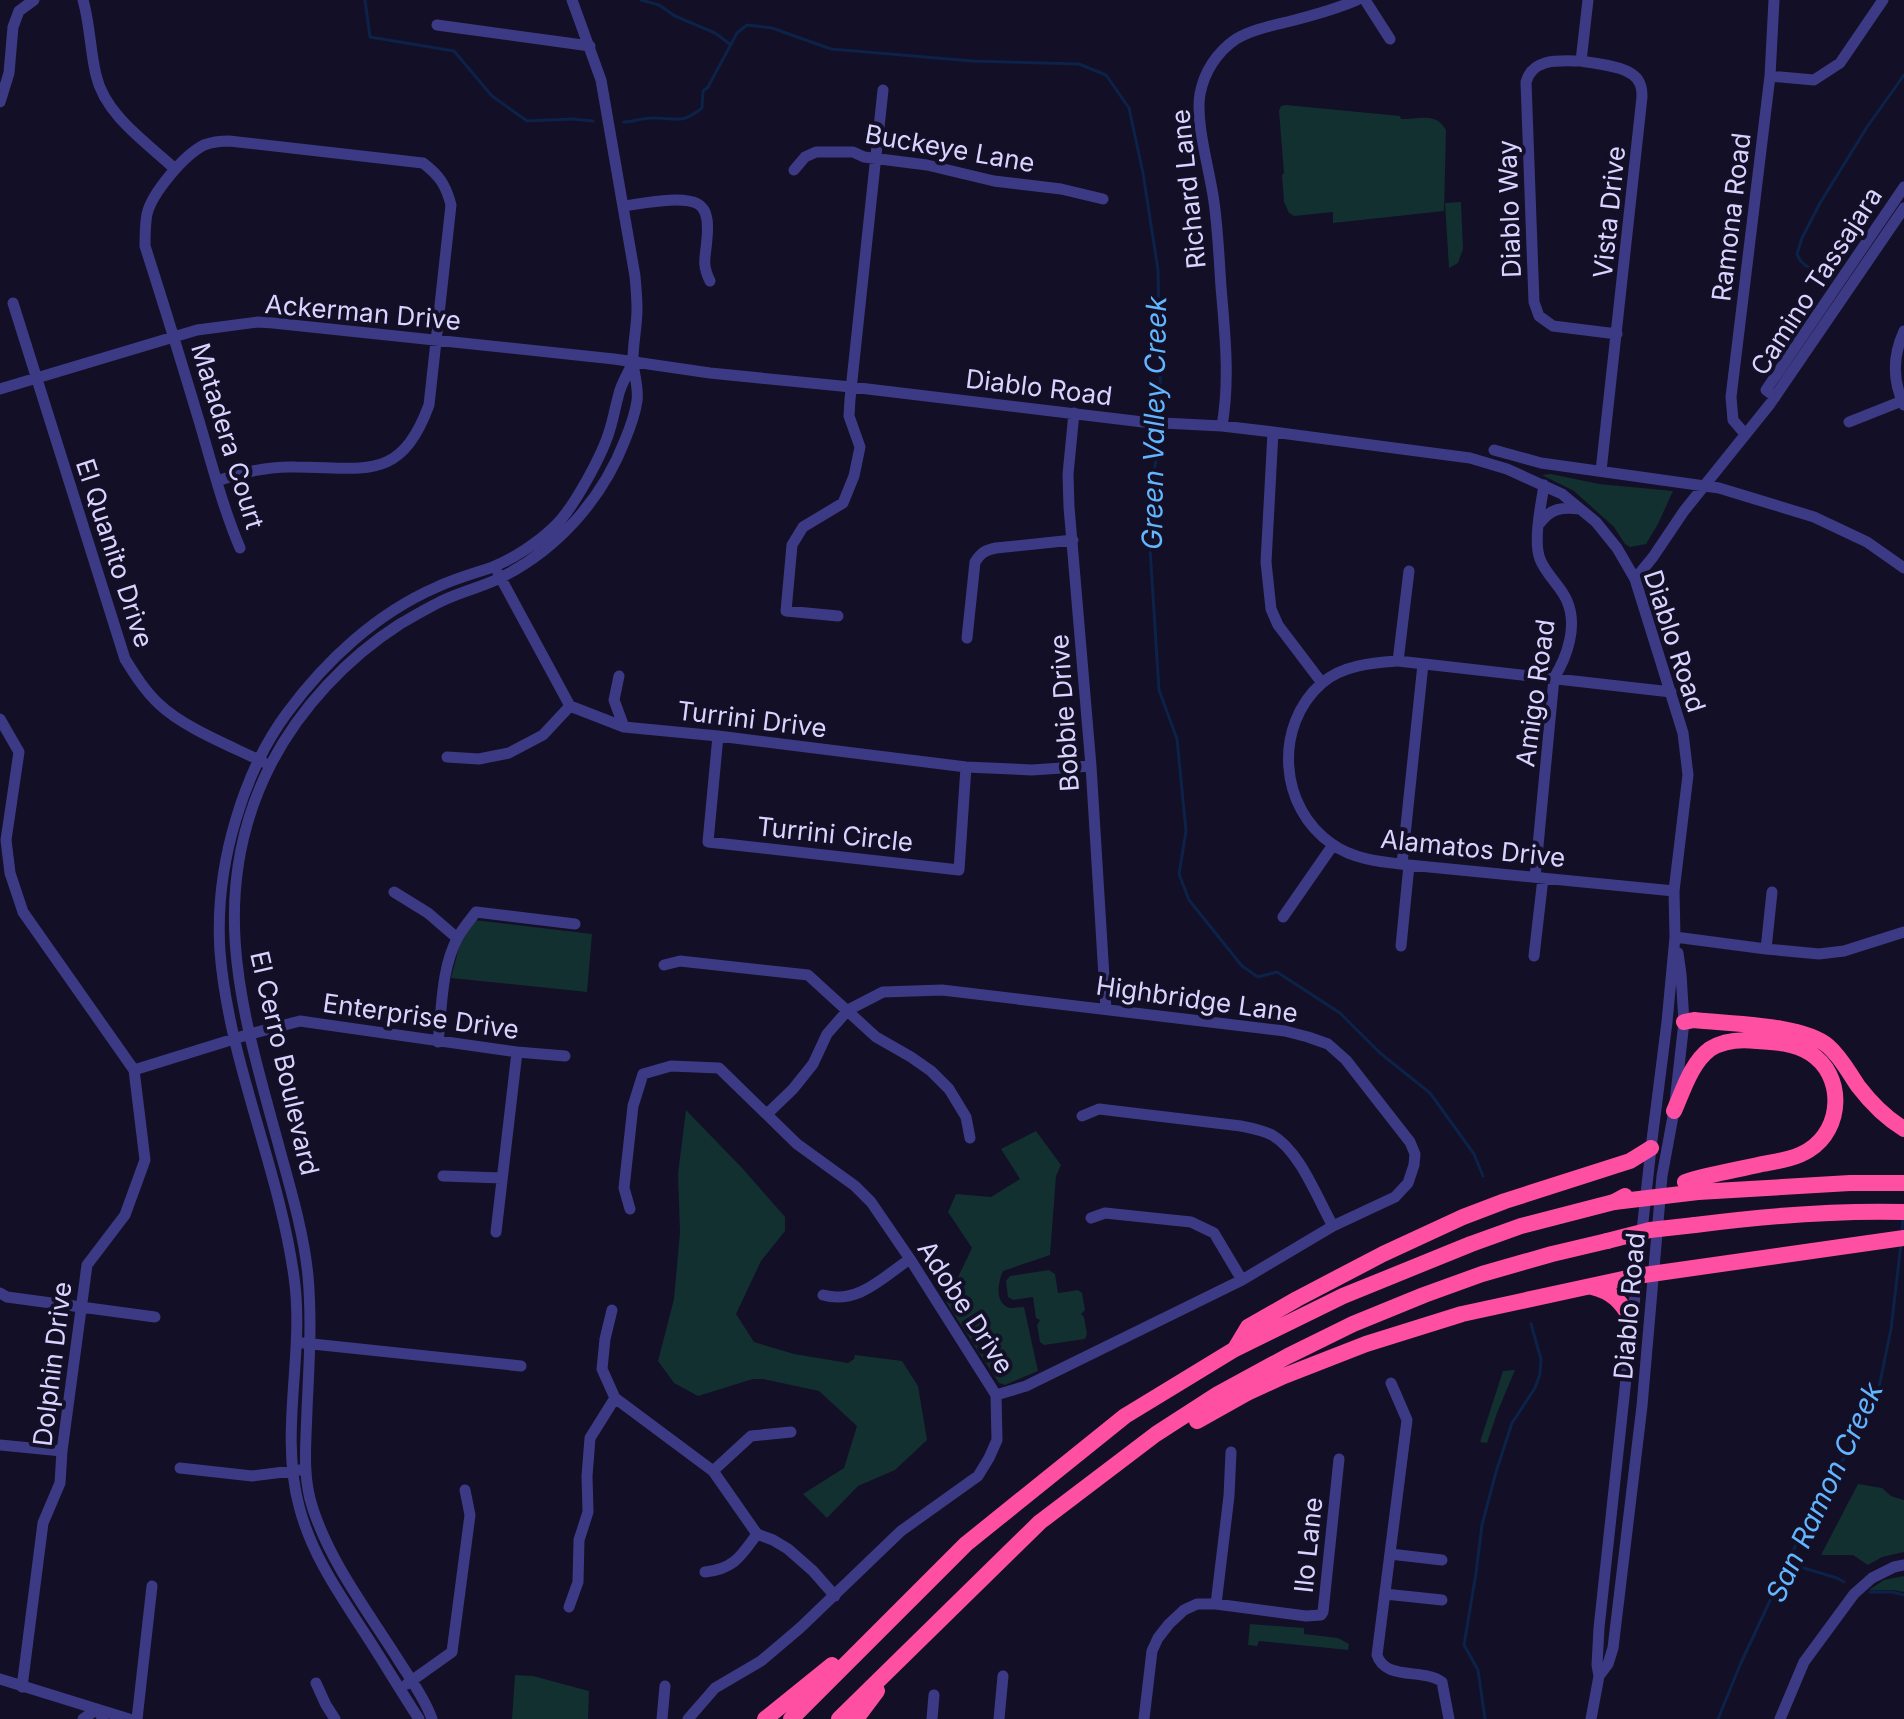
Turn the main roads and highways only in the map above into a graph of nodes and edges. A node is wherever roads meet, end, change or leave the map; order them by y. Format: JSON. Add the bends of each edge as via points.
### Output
{"nodes":[{"id":1,"x":1675,"y":1022,"type":"road end"},
{"id":2,"x":1674,"y":1111,"type":"road end"},
{"id":3,"x":1902,"y":1128,"type":"edge"},
{"id":4,"x":1651,"y":1148,"type":"road end"},
{"id":5,"x":1904,"y":1183,"type":"edge"},
{"id":6,"x":1691,"y":1187,"type":"junction"},
{"id":7,"x":1904,"y":1212,"type":"edge"},
{"id":8,"x":1904,"y":1238,"type":"edge"},
{"id":9,"x":1590,"y":1287,"type":"junction"},
{"id":10,"x":1632,"y":1320,"type":"road end"},
{"id":11,"x":1235,"y":1349,"type":"junction"},
{"id":12,"x":1122,"y":1461,"type":"junction"},
{"id":13,"x":864,"y":1644,"type":"junction"},
{"id":14,"x":894,"y":1665,"type":"junction"},
{"id":15,"x":765,"y":1719,"type":"edge"},
{"id":16,"x":791,"y":1719,"type":"edge"},
{"id":17,"x":839,"y":1719,"type":"edge"},
{"id":18,"x":856,"y":1719,"type":"edge"}],
"edges":[{"from":1,"to":3,"type":"highway","via":[[1787,1030],[1817,1039],[1872,1104]]},
{"from":2,"to":6,"type":"highway","via":[[1702,1057],[1735,1040],[1788,1044],[1809,1052],[1828,1069],[1835,1093],[1829,1129],[1812,1148]]},
{"from":4,"to":11,"type":"highway","via":[[1630,1161],[1505,1201],[1383,1254],[1248,1327]]},
{"from":5,"to":6,"type":"highway"},
{"from":6,"to":11,"type":"highway","bridge":true,"via":[[1620,1198],[1521,1226],[1343,1296]]},
{"from":7,"to":12,"type":"highway","bridge":true,"via":[[1774,1215],[1650,1230],[1482,1274],[1353,1324],[1288,1356],[1218,1394]]},
{"from":8,"to":9,"type":"highway"},
{"from":9,"to":10,"type":"highway","via":[[1607,1291]]},
{"from":9,"to":12,"type":"highway","via":[[1462,1314],[1352,1349],[1247,1393]]},
{"from":11,"to":13,"type":"highway","via":[[1125,1416],[1020,1499]]},
{"from":12,"to":14,"type":"highway","via":[[1040,1522]]},
{"from":13,"to":15,"type":"highway"},
{"from":13,"to":16,"type":"highway"},
{"from":14,"to":17,"type":"highway"},
{"from":14,"to":18,"type":"highway"}]}
